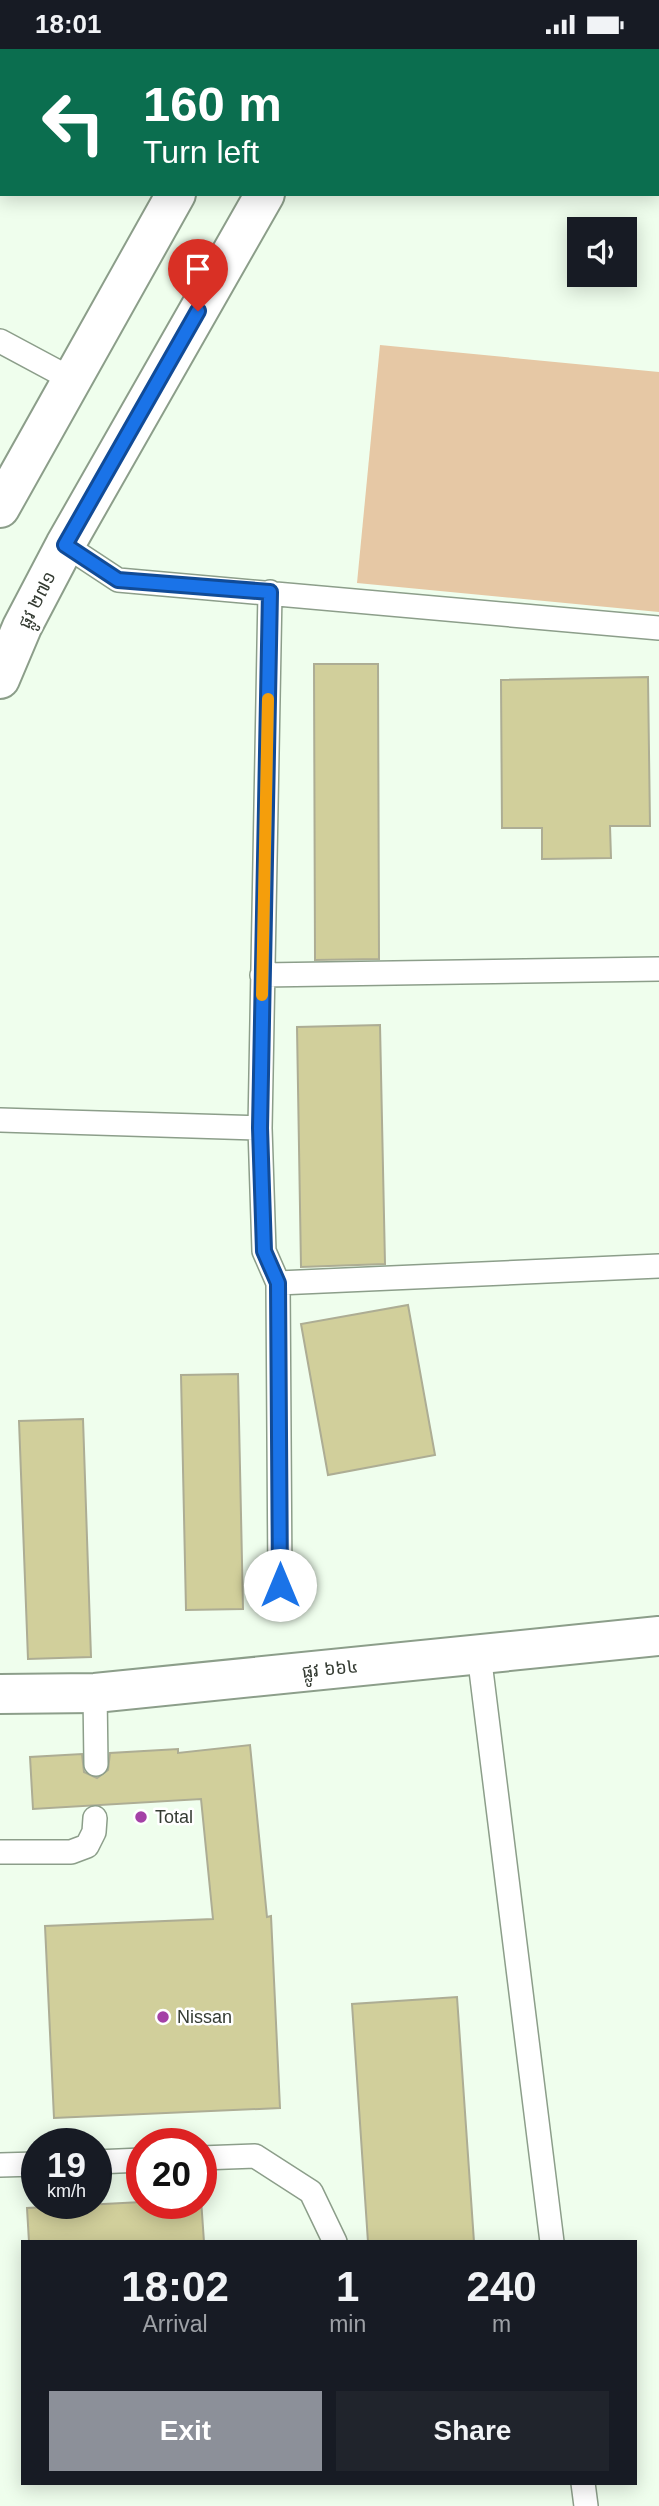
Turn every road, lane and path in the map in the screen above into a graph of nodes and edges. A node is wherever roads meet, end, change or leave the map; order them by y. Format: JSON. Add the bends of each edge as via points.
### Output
{"nodes":[{"id":1,"x":175,"y":196,"type":"edge"},
{"id":2,"x":264,"y":196,"type":"edge"},
{"id":3,"x":0,"y":341,"type":"edge"},
{"id":4,"x":71,"y":379,"type":"junction"},
{"id":5,"x":0,"y":508,"type":"edge"},
{"id":6,"x":65,"y":545,"type":"junction"},
{"id":7,"x":270,"y":592,"type":"junction"},
{"id":8,"x":11,"y":627,"type":"edge"},
{"id":9,"x":659,"y":628,"type":"edge"},
{"id":10,"x":0,"y":679,"type":"edge"},
{"id":11,"x":659,"y":969,"type":"edge"},
{"id":12,"x":262,"y":975,"type":"junction"},
{"id":13,"x":0,"y":1120,"type":"edge"},
{"id":14,"x":260,"y":1128,"type":"junction"},
{"id":15,"x":659,"y":1266,"type":"edge"},
{"id":16,"x":278,"y":1283,"type":"junction"},
{"id":17,"x":280,"y":1585,"type":"dead end"},
{"id":18,"x":659,"y":1636,"type":"edge"},
{"id":19,"x":479,"y":1654,"type":"junction"},
{"id":20,"x":95,"y":1693,"type":"junction"},
{"id":21,"x":0,"y":1694,"type":"edge"},
{"id":22,"x":96,"y":1764,"type":"dead end"},
{"id":23,"x":95,"y":1818,"type":"dead end"},
{"id":24,"x":0,"y":1851,"type":"edge"},
{"id":25,"x":217,"y":2157,"type":"edge"},
{"id":26,"x":21,"y":2164,"type":"edge"},
{"id":27,"x":0,"y":2165,"type":"edge"},
{"id":28,"x":334,"y":2240,"type":"edge"},
{"id":29,"x":552,"y":2240,"type":"edge"},
{"id":30,"x":583,"y":2485,"type":"edge"},
{"id":31,"x":586,"y":2506,"type":"edge"}],
"edges":[{"from":1,"to":4,"type":"main road"},
{"from":2,"to":6,"type":"main road","name":"ផ្លូវ ២៧១"},
{"from":3,"to":4,"type":"lane"},
{"from":4,"to":5,"type":"main road"},
{"from":6,"to":7,"type":"lane","via":[[118,580]]},
{"from":6,"to":8,"type":"main road","name":"ផ្លូវ ២៧១"},
{"from":7,"to":9,"type":"lane"},
{"from":7,"to":12,"type":"lane"},
{"from":8,"to":10,"type":"main road","name":"ផ្លូវ ២៧១"},
{"from":11,"to":12,"type":"lane"},
{"from":12,"to":14,"type":"lane"},
{"from":13,"to":14,"type":"lane"},
{"from":14,"to":16,"type":"lane","via":[[264,1251]]},
{"from":15,"to":16,"type":"lane"},
{"from":16,"to":17,"type":"lane"},
{"from":18,"to":19,"type":"main road","name":"ផ្លូវ ៦៦៤"},
{"from":19,"to":20,"type":"main road","name":"ផ្លូវ ៦៦៤"},
{"from":19,"to":29,"type":"lane"},
{"from":20,"to":21,"type":"main road","name":"ផ្លូវ ៦៦៤"},
{"from":20,"to":22,"type":"lane"},
{"from":23,"to":24,"type":"lane","via":[[87,1846],[71,1852]]},
{"from":25,"to":28,"type":"lane","via":[[255,2156],[311,2192]]},
{"from":26,"to":27,"type":"lane"},
{"from":30,"to":31,"type":"lane"}]}
